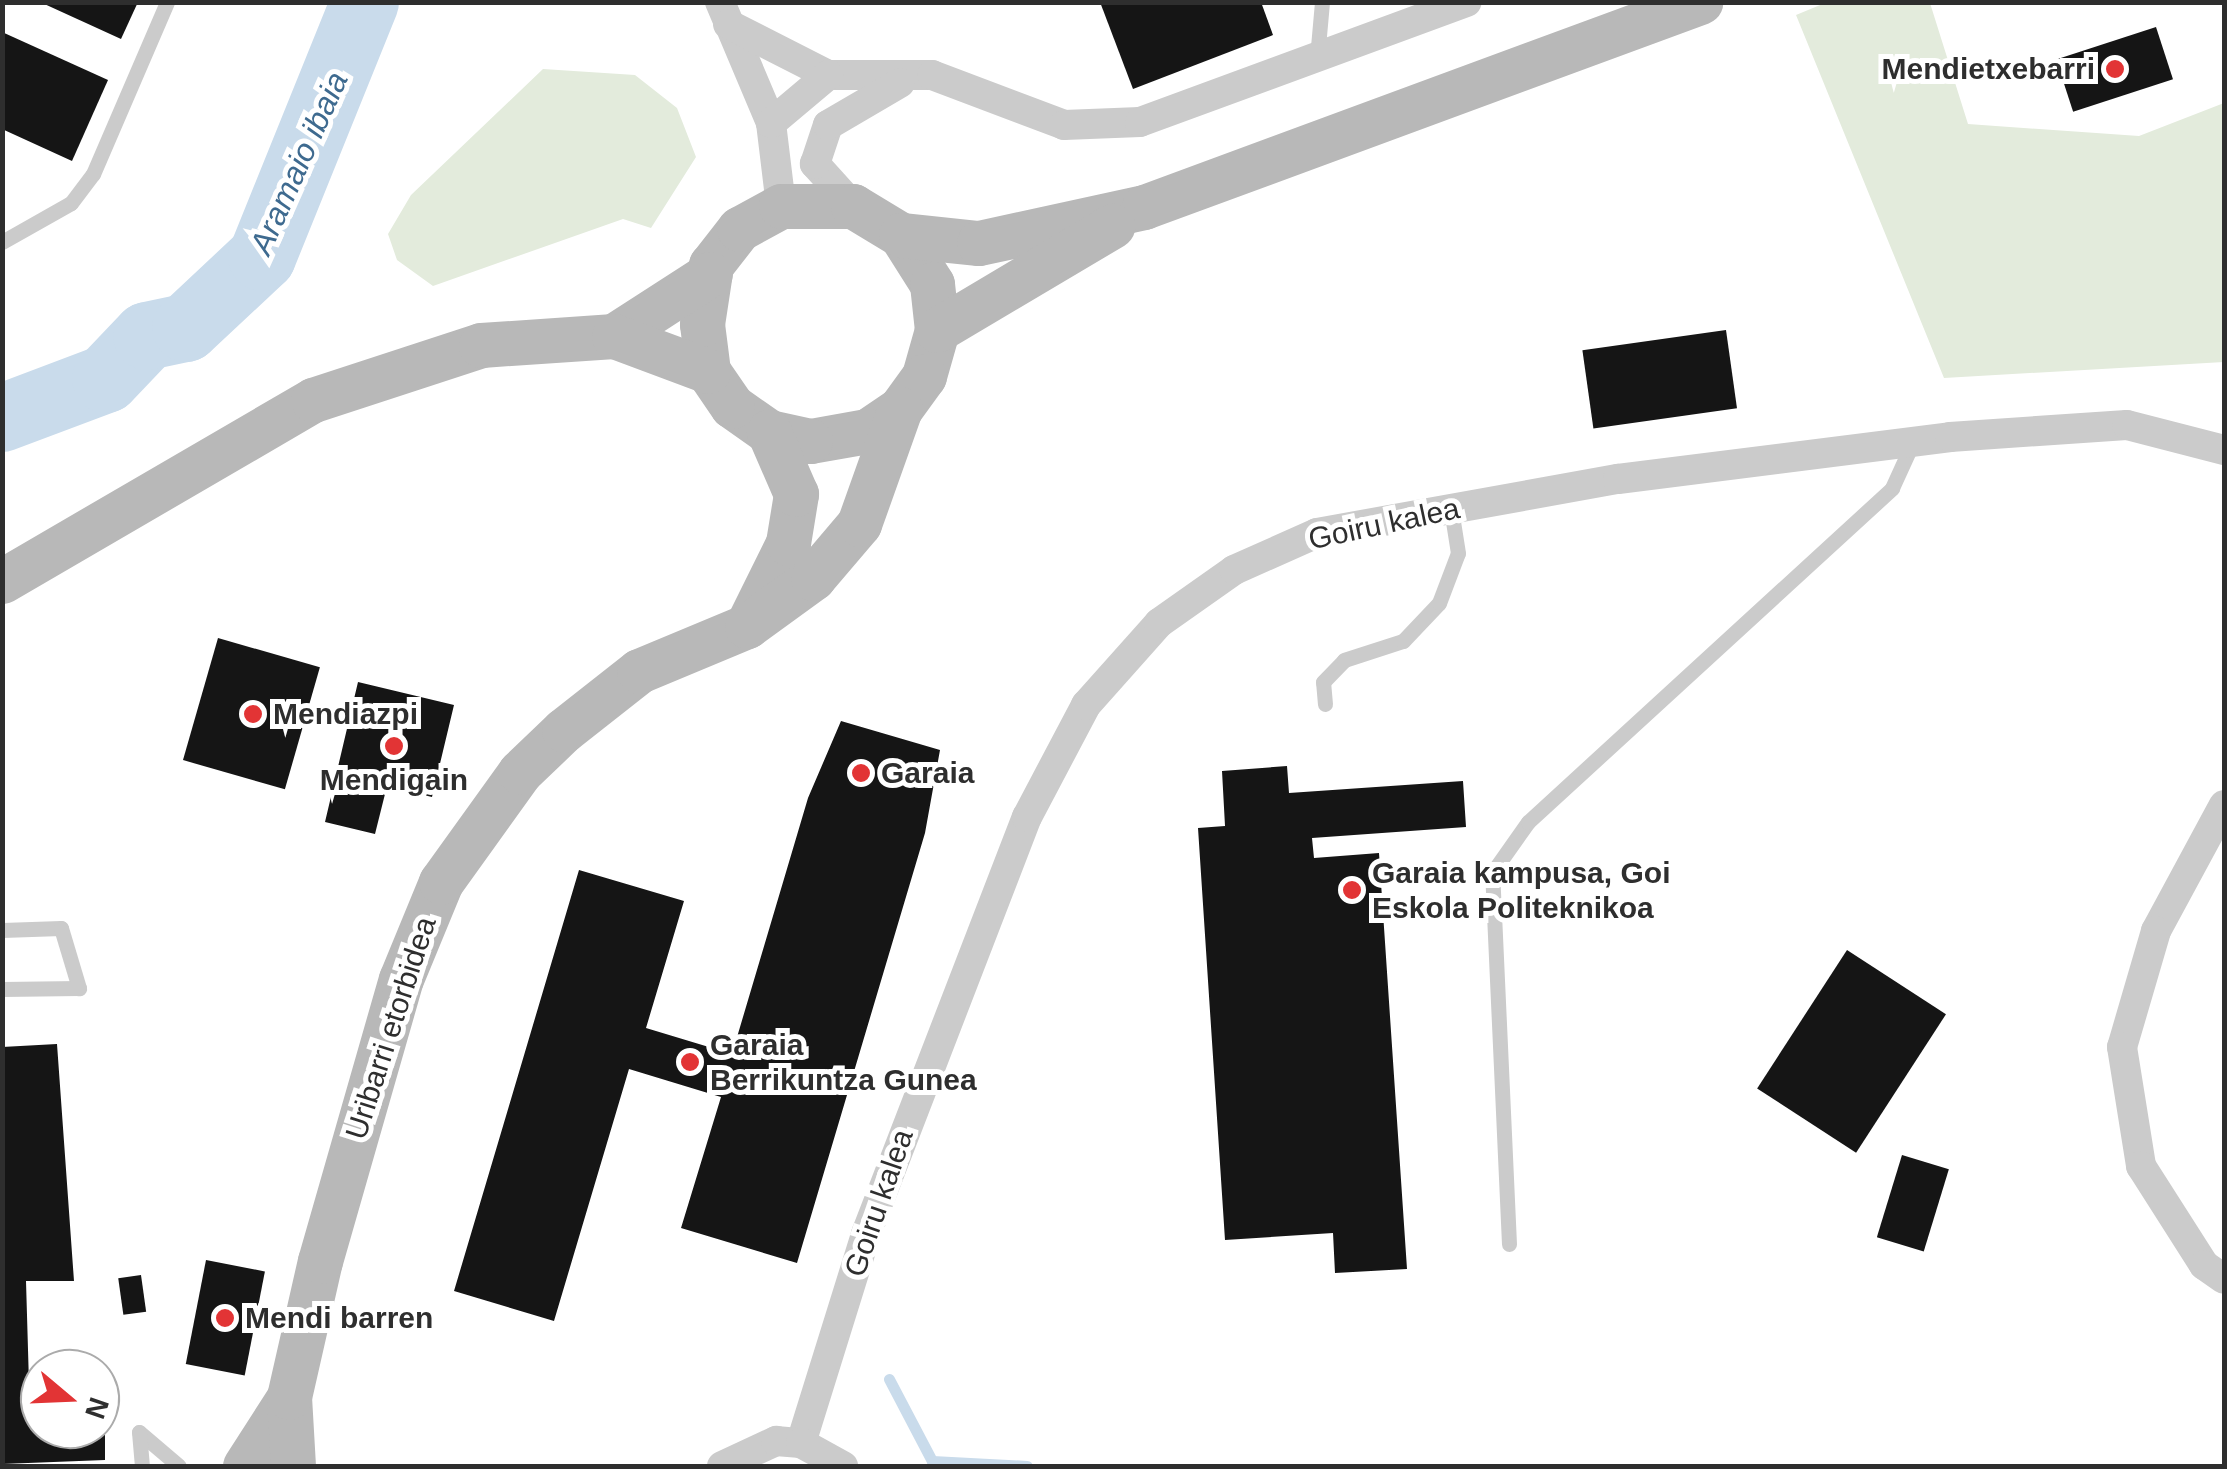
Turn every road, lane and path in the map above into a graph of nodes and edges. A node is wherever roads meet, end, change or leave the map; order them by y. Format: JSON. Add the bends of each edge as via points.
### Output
{"nodes":[{"id":1,"x":167,"y":2,"type":"edge"},
{"id":2,"x":1322,"y":2,"type":"edge"},
{"id":3,"x":1466,"y":2,"type":"edge"},
{"id":4,"x":1700,"y":2,"type":"edge"},
{"id":5,"x":724,"y":13,"type":"edge"},
{"id":6,"x":1317,"y":58,"type":"junction"},
{"id":7,"x":828,"y":75,"type":"junction"},
{"id":8,"x":908,"y":80,"type":"junction"},
{"id":9,"x":771,"y":123,"type":"junction"},
{"id":10,"x":815,"y":164,"type":"junction"},
{"id":11,"x":781,"y":206,"type":"junction"},
{"id":12,"x":853,"y":206,"type":"junction"},
{"id":13,"x":1144,"y":207,"type":"junction"},
{"id":14,"x":901,"y":235,"type":"junction"},
{"id":15,"x":2,"y":242,"type":"edge"},
{"id":16,"x":710,"y":274,"type":"junction"},
{"id":17,"x":937,"y":330,"type":"junction"},
{"id":18,"x":614,"y":336,"type":"junction"},
{"id":19,"x":708,"y":370,"type":"junction"},
{"id":20,"x":900,"y":409,"type":"junction"},
{"id":21,"x":769,"y":432,"type":"junction"},
{"id":22,"x":1914,"y":442,"type":"junction"},
{"id":23,"x":2224,"y":450,"type":"edge"},
{"id":24,"x":1451,"y":508,"type":"junction"},
{"id":25,"x":2,"y":581,"type":"edge"},
{"id":26,"x":747,"y":626,"type":"junction"},
{"id":27,"x":1325,"y":704,"type":"dead end"},
{"id":28,"x":2224,"y":805,"type":"edge"},
{"id":29,"x":2,"y":930,"type":"edge"},
{"id":30,"x":2,"y":989,"type":"edge"},
{"id":31,"x":1509,"y":1244,"type":"dead end"},
{"id":32,"x":2224,"y":1278,"type":"edge"},
{"id":33,"x":289,"y":1397,"type":"junction"},
{"id":34,"x":800,"y":1443,"type":"junction"},
{"id":35,"x":142,"y":1466,"type":"edge"},
{"id":36,"x":179,"y":1466,"type":"edge"},
{"id":37,"x":246,"y":1466,"type":"edge"},
{"id":38,"x":293,"y":1466,"type":"edge"},
{"id":39,"x":722,"y":1466,"type":"edge"},
{"id":40,"x":843,"y":1466,"type":"edge"}],
"edges":[{"from":1,"to":15,"type":"lane","via":[[93,174],[71,204]]},
{"from":2,"to":6,"type":"lane"},
{"from":3,"to":6,"type":"street"},
{"from":4,"to":13,"type":"main road"},
{"from":5,"to":7,"type":"street"},
{"from":5,"to":9,"type":"street"},
{"from":6,"to":8,"type":"street","via":[[1140,122],[1064,125],[944,79]]},
{"from":7,"to":8,"type":"street"},
{"from":7,"to":9,"type":"street"},
{"from":8,"to":10,"type":"street","via":[[828,125]]},
{"from":9,"to":10,"type":"street"},
{"from":9,"to":11,"type":"street"},
{"from":10,"to":12,"type":"street"},
{"from":11,"to":12,"type":"main road"},
{"from":11,"to":16,"type":"main road","via":[[739,230]]},
{"from":12,"to":14,"type":"main road"},
{"from":13,"to":14,"type":"main road","via":[[979,243]]},
{"from":13,"to":17,"type":"main road"},
{"from":14,"to":17,"type":"main road","via":[[932,284]]},
{"from":16,"to":18,"type":"main road"},
{"from":16,"to":19,"type":"main road"},
{"from":17,"to":20,"type":"main road","via":[[924,376]]},
{"from":18,"to":19,"type":"main road"},
{"from":18,"to":25,"type":"main road","via":[[481,345],[313,400]]},
{"from":19,"to":21,"type":"main road","via":[[732,406]]},
{"from":20,"to":21,"type":"main road","via":[[841,439]]},
{"from":20,"to":26,"type":"main road","name":"Uribarri etorbidea","via":[[859,524],[813,578]]},
{"from":21,"to":26,"type":"main road","via":[[796,494],[788,543]]},
{"from":22,"to":23,"type":"street","name":"Goiru kalea","via":[[2127,426]]},
{"from":22,"to":24,"type":"street","name":"Goiru kalea"},
{"from":22,"to":31,"type":"lane","via":[[1892,488],[1528,822],[1492,873]]},
{"from":24,"to":27,"type":"lane","via":[[1458,553],[1439,603],[1402,642],[1344,660],[1323,682]]},
{"from":24,"to":34,"type":"street","name":"Goiru kalea","via":[[1317,532],[1234,570],[1159,624],[1086,705],[1028,817],[938,1034]]},
{"from":26,"to":33,"type":"main road","name":"Uribarri etorbidea","via":[[639,671],[564,730],[520,772],[441,882],[366,1090]]},
{"from":28,"to":32,"type":"street","via":[[2156,931],[2122,1047],[2141,1166],[2204,1265]]},
{"from":29,"to":30,"type":"lane","via":[[61,928],[79,988]]},
{"from":33,"to":37,"type":"main road"},
{"from":33,"to":38,"type":"main road"},
{"from":34,"to":39,"type":"street","via":[[752,1447]]},
{"from":34,"to":40,"type":"street"},
{"from":35,"to":36,"type":"lane","via":[[139,1432]]}]}
